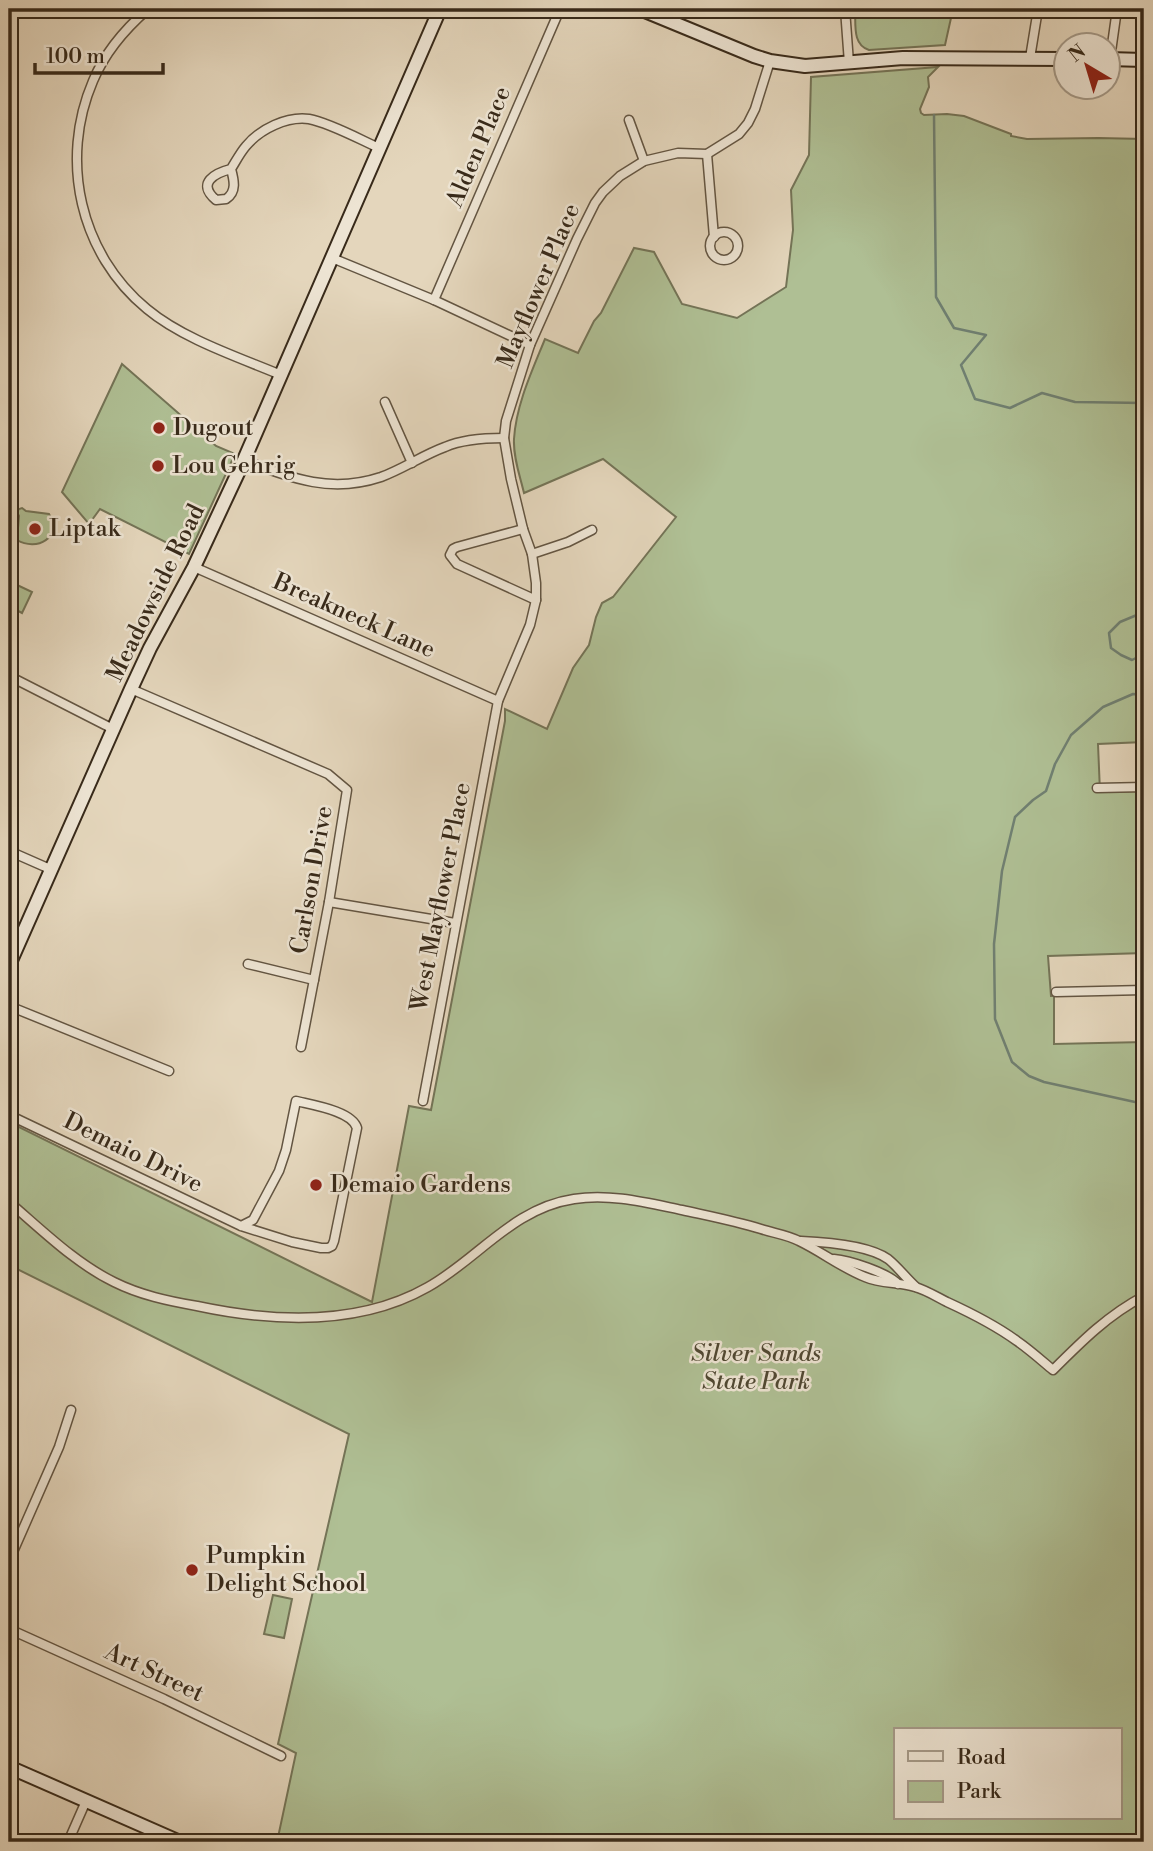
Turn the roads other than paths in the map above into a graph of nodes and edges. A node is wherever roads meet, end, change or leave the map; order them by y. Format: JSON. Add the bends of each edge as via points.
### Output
{"nodes":[{"id":1,"x":148,"y":9,"type":"edge"},
{"id":2,"x":440,"y":9,"type":"edge"},
{"id":3,"x":560,"y":9,"type":"edge"},
{"id":4,"x":640,"y":9,"type":"edge"},
{"id":5,"x":845,"y":9,"type":"edge"},
{"id":6,"x":1038,"y":9,"type":"edge"},
{"id":7,"x":1117,"y":9,"type":"edge"},
{"id":8,"x":1113,"y":32,"type":"edge"},
{"id":9,"x":1030,"y":58,"type":"junction"},
{"id":10,"x":1052,"y":59,"type":"edge"},
{"id":11,"x":1122,"y":59,"type":"edge"},
{"id":12,"x":1144,"y":60,"type":"edge"},
{"id":13,"x":770,"y":61,"type":"junction"},
{"id":14,"x":849,"y":63,"type":"junction"},
{"id":15,"x":629,"y":120,"type":"dead end"},
{"id":16,"x":379,"y":148,"type":"junction"},
{"id":17,"x":707,"y":154,"type":"junction"},
{"id":18,"x":644,"y":161,"type":"junction"},
{"id":19,"x":231,"y":169,"type":"dead end"},
{"id":20,"x":714,"y":237,"type":"dead end"},
{"id":21,"x":332,"y":258,"type":"junction"},
{"id":22,"x":434,"y":300,"type":"junction"},
{"id":23,"x":530,"y":345,"type":"junction"},
{"id":24,"x":281,"y":375,"type":"junction"},
{"id":25,"x":386,"y":402,"type":"dead end"},
{"id":26,"x":504,"y":438,"type":"junction"},
{"id":27,"x":244,"y":460,"type":"junction"},
{"id":28,"x":412,"y":463,"type":"junction"},
{"id":29,"x":523,"y":529,"type":"junction"},
{"id":30,"x":592,"y":530,"type":"dead end"},
{"id":31,"x":532,"y":554,"type":"junction"},
{"id":32,"x":194,"y":567,"type":"junction"},
{"id":33,"x":536,"y":600,"type":"junction"},
{"id":34,"x":9,"y":676,"type":"edge"},
{"id":35,"x":131,"y":689,"type":"junction"},
{"id":36,"x":498,"y":701,"type":"junction"},
{"id":37,"x":113,"y":729,"type":"junction"},
{"id":38,"x":1144,"y":787,"type":"edge"},
{"id":39,"x":1097,"y":788,"type":"dead end"},
{"id":40,"x":9,"y":851,"type":"edge"},
{"id":41,"x":50,"y":869,"type":"junction"},
{"id":42,"x":329,"y":902,"type":"junction"},
{"id":43,"x":455,"y":923,"type":"junction"},
{"id":44,"x":248,"y":964,"type":"dead end"},
{"id":45,"x":9,"y":965,"type":"edge"},
{"id":46,"x":314,"y":979,"type":"junction"},
{"id":47,"x":1144,"y":990,"type":"edge"},
{"id":48,"x":1056,"y":992,"type":"dead end"},
{"id":49,"x":9,"y":1006,"type":"edge"},
{"id":50,"x":301,"y":1047,"type":"dead end"},
{"id":51,"x":169,"y":1071,"type":"dead end"},
{"id":52,"x":422,"y":1101,"type":"dead end"},
{"id":53,"x":9,"y":1115,"type":"edge"},
{"id":54,"x":9,"y":1202,"type":"edge"},
{"id":55,"x":241,"y":1226,"type":"junction"},
{"id":56,"x":798,"y":1240,"type":"junction"},
{"id":57,"x":916,"y":1287,"type":"junction"},
{"id":58,"x":1144,"y":1296,"type":"edge"},
{"id":59,"x":71,"y":1410,"type":"dead end"},
{"id":60,"x":9,"y":1561,"type":"edge"},
{"id":61,"x":9,"y":1629,"type":"edge"},
{"id":62,"x":281,"y":1756,"type":"dead end"},
{"id":63,"x":9,"y":1767,"type":"edge"},
{"id":64,"x":86,"y":1801,"type":"junction"},
{"id":65,"x":68,"y":1842,"type":"edge"},
{"id":66,"x":180,"y":1842,"type":"edge"}],
"edges":[{"from":1,"to":24,"type":"street","via":[[111,48],[85,103],[76,163],[87,222],[112,272],[148,310],[181,332]]},
{"from":2,"to":16,"type":"main road","name":"Meadowside Road"},
{"from":3,"to":22,"type":"street","name":"Alden Place"},
{"from":4,"to":13,"type":"main road"},
{"from":5,"to":14,"type":"street"},
{"from":6,"to":9,"type":"street"},
{"from":7,"to":8,"type":"street"},
{"from":9,"to":10,"type":"main road"},
{"from":9,"to":14,"type":"main road","via":[[938,57]]},
{"from":11,"to":12,"type":"main road"},
{"from":13,"to":14,"type":"main road","via":[[805,66]]},
{"from":13,"to":17,"type":"street","via":[[748,123]]},
{"from":15,"to":18,"type":"street"},
{"from":16,"to":19,"type":"street","via":[[317,121],[293,120],[256,136]]},
{"from":16,"to":21,"type":"main road","name":"Meadowside Road"},
{"from":17,"to":18,"type":"street","name":"Mayflower Place","via":[[678,153]]},
{"from":17,"to":20,"type":"street"},
{"from":18,"to":23,"type":"street","name":"Mayflower Place","via":[[620,176],[595,203]]},
{"from":21,"to":22,"type":"street"},
{"from":21,"to":24,"type":"main road","name":"Meadowside Road"},
{"from":22,"to":23,"type":"street"},
{"from":23,"to":26,"type":"street","name":"Mayflower Place"},
{"from":24,"to":27,"type":"main road","name":"Meadowside Road"},
{"from":25,"to":28,"type":"street"},
{"from":26,"to":28,"type":"street","via":[[446,446]]},
{"from":26,"to":29,"type":"street","name":"Mayflower Place"},
{"from":27,"to":28,"type":"street","via":[[302,481],[333,484],[379,477]]},
{"from":27,"to":32,"type":"main road","name":"Meadowside Road"},
{"from":29,"to":31,"type":"street","name":"Mayflower Place"},
{"from":29,"to":33,"type":"street","via":[[457,547],[450,555],[457,564]]},
{"from":30,"to":31,"type":"street"},
{"from":31,"to":33,"type":"street","name":"Mayflower Place"},
{"from":32,"to":35,"type":"main road","name":"Meadowside Road"},
{"from":32,"to":36,"type":"street","name":"Breakneck Lane"},
{"from":33,"to":36,"type":"street","name":"Mayflower Place"},
{"from":34,"to":37,"type":"street"},
{"from":35,"to":37,"type":"main road","name":"Meadowside Road"},
{"from":35,"to":42,"type":"street","name":"Carlson Drive","via":[[328,774],[346,790]]},
{"from":36,"to":43,"type":"street","name":"West Mayflower Place"},
{"from":37,"to":41,"type":"main road","name":"Meadowside Road"},
{"from":38,"to":39,"type":"street"},
{"from":40,"to":41,"type":"street"},
{"from":41,"to":45,"type":"main road","name":"Meadowside Road"},
{"from":42,"to":43,"type":"street"},
{"from":42,"to":46,"type":"street","name":"Carlson Drive"},
{"from":43,"to":52,"type":"street","name":"West Mayflower Place"},
{"from":44,"to":46,"type":"street"},
{"from":46,"to":50,"type":"street","name":"Carlson Drive"},
{"from":47,"to":48,"type":"street"},
{"from":49,"to":51,"type":"street"},
{"from":53,"to":55,"type":"street","name":"Demaio Drive"},
{"from":54,"to":56,"type":"street","via":[[87,1265],[137,1292],[208,1309],[294,1318],[362,1312],[427,1288],[519,1219],[576,1198],[617,1198],[666,1207]]},
{"from":55,"to":55,"type":"street","name":"Demaio Drive","via":[[253,1220],[279,1171],[296,1101],[355,1121],[332,1246],[321,1248]]},
{"from":56,"to":57,"type":"street","via":[[831,1259]]},
{"from":56,"to":57,"type":"street","via":[[879,1254]]},
{"from":57,"to":58,"type":"street","via":[[996,1327],[1053,1370],[1094,1329]]},
{"from":59,"to":60,"type":"street"},
{"from":61,"to":62,"type":"street","name":"Art Street"},
{"from":63,"to":64,"type":"main road"},
{"from":64,"to":65,"type":"street"},
{"from":64,"to":66,"type":"main road"}]}
